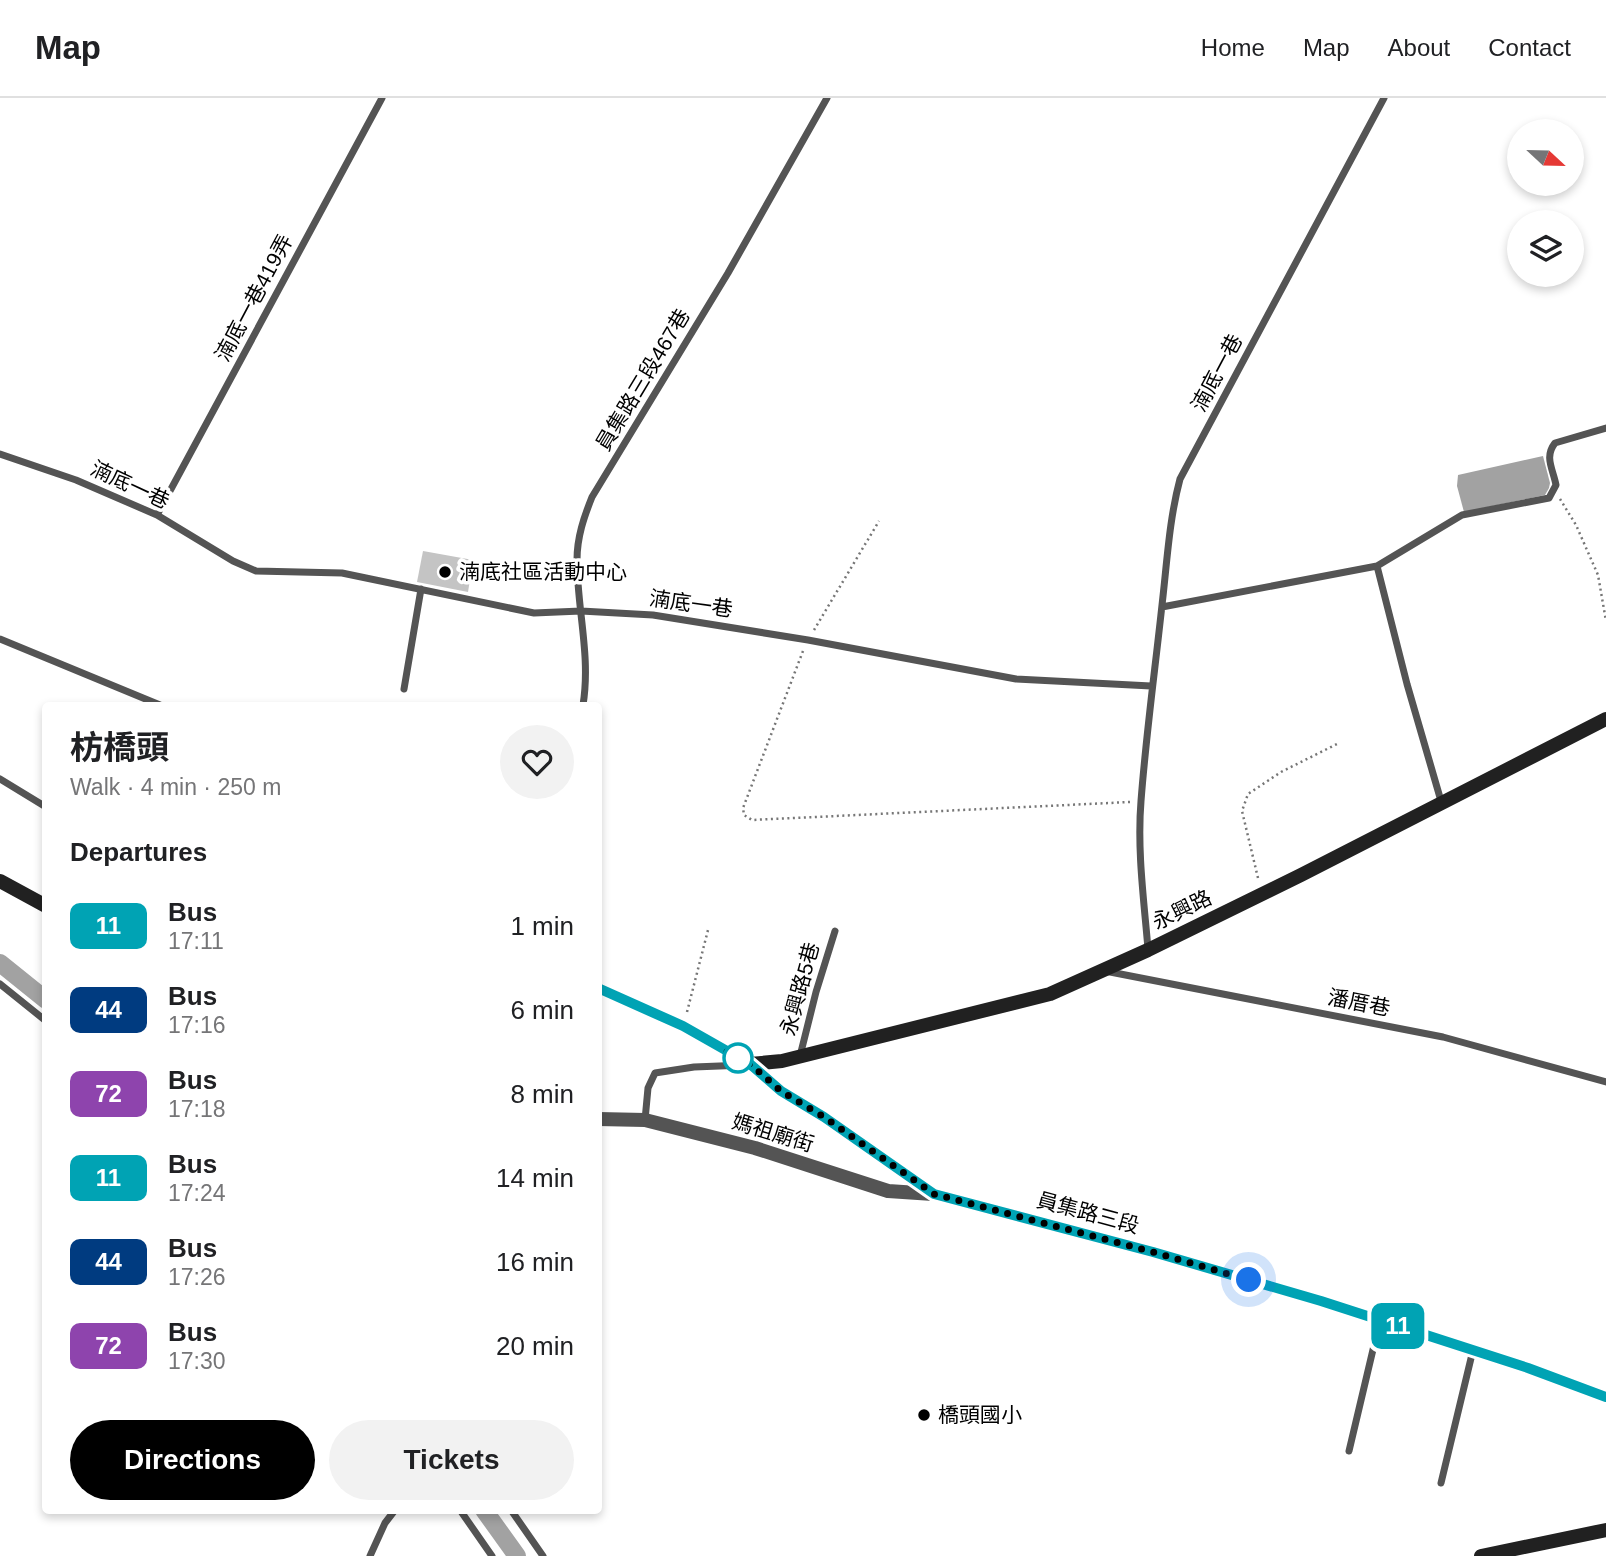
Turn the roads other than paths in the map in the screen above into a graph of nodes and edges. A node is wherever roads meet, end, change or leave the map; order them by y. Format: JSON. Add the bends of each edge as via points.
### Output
{"nodes":[{"id":1,"x":382,"y":98,"type":"edge"},
{"id":2,"x":827,"y":98,"type":"edge"},
{"id":3,"x":1384,"y":98,"type":"edge"},
{"id":4,"x":1606,"y":428,"type":"edge"},
{"id":5,"x":0,"y":454,"type":"edge"},
{"id":6,"x":157,"y":515,"type":"junction"},
{"id":7,"x":1377,"y":566,"type":"junction"},
{"id":8,"x":421,"y":589,"type":"junction"},
{"id":9,"x":1162,"y":607,"type":"junction"},
{"id":10,"x":581,"y":611,"type":"junction"},
{"id":11,"x":0,"y":639,"type":"edge"},
{"id":12,"x":1151,"y":686,"type":"junction"},
{"id":13,"x":404,"y":689,"type":"dead end"},
{"id":14,"x":153,"y":702,"type":"edge"},
{"id":15,"x":583,"y":702,"type":"edge"},
{"id":16,"x":1606,"y":719,"type":"edge"},
{"id":17,"x":0,"y":779,"type":"edge"},
{"id":18,"x":1441,"y":801,"type":"junction"},
{"id":19,"x":42,"y":805,"type":"edge"},
{"id":20,"x":0,"y":881,"type":"edge"},
{"id":21,"x":42,"y":904,"type":"edge"},
{"id":22,"x":835,"y":930,"type":"dead end"},
{"id":23,"x":1148,"y":950,"type":"junction"},
{"id":24,"x":1102,"y":971,"type":"junction"},
{"id":25,"x":0,"y":984,"type":"edge"},
{"id":26,"x":602,"y":990,"type":"edge"},
{"id":27,"x":42,"y":1019,"type":"edge"},
{"id":28,"x":800,"y":1056,"type":"junction"},
{"id":29,"x":750,"y":1064,"type":"junction"},
{"id":30,"x":1606,"y":1082,"type":"edge"},
{"id":31,"x":602,"y":1119,"type":"edge"},
{"id":32,"x":645,"y":1120,"type":"junction"},
{"id":33,"x":934,"y":1194,"type":"junction"},
{"id":34,"x":1380,"y":1320,"type":"junction"},
{"id":35,"x":1473,"y":1350,"type":"junction"},
{"id":36,"x":1606,"y":1397,"type":"edge"},
{"id":37,"x":1349,"y":1451,"type":"dead end"},
{"id":38,"x":1441,"y":1483,"type":"dead end"},
{"id":39,"x":392,"y":1514,"type":"edge"},
{"id":40,"x":463,"y":1514,"type":"edge"},
{"id":41,"x":514,"y":1514,"type":"edge"},
{"id":42,"x":1606,"y":1530,"type":"edge"},
{"id":43,"x":370,"y":1556,"type":"edge"},
{"id":44,"x":492,"y":1556,"type":"edge"},
{"id":45,"x":543,"y":1556,"type":"edge"},
{"id":46,"x":1481,"y":1556,"type":"edge"}],
"edges":[{"from":1,"to":6,"type":"lane","name":"湳底一巷419弄"},
{"from":2,"to":10,"type":"lane","name":"員集路三段467巷","via":[[728,273],[592,497],[581,524],[577,559]]},
{"from":3,"to":9,"type":"lane","name":"湳底一巷","via":[[1180,479]]},
{"from":4,"to":7,"type":"lane","via":[[1555,443],[1550,449],[1556,485],[1549,498],[1462,516]]},
{"from":5,"to":6,"type":"lane","name":"湳底一巷"},
{"from":6,"to":8,"type":"lane","name":"湳底一巷","via":[[256,571],[342,573]]},
{"from":7,"to":9,"type":"lane"},
{"from":7,"to":18,"type":"lane"},
{"from":8,"to":10,"type":"lane","name":"湳底一巷","via":[[534,613]]},
{"from":8,"to":13,"type":"lane"},
{"from":9,"to":12,"type":"lane","name":"湳底一巷"},
{"from":10,"to":12,"type":"lane","name":"湳底一巷","via":[[653,615],[1016,679]]},
{"from":10,"to":15,"type":"lane","name":"員集路三段467巷","via":[[586,654]]},
{"from":11,"to":14,"type":"lane"},
{"from":12,"to":23,"type":"lane","name":"湳底一巷","via":[[1141,802]]},
{"from":16,"to":18,"type":"street","name":"永興路"},
{"from":17,"to":19,"type":"lane"},
{"from":18,"to":23,"type":"street","name":"永興路"},
{"from":20,"to":21,"type":"street"},
{"from":22,"to":28,"type":"lane","name":"永興路5巷"},
{"from":23,"to":24,"type":"street","name":"永興路"},
{"from":24,"to":28,"type":"street","name":"永興路","via":[[1050,994]]},
{"from":24,"to":30,"type":"lane","name":"潘厝巷","via":[[1443,1037]]},
{"from":25,"to":27,"type":"lane"},
{"from":26,"to":29,"type":"street","name":"員集路三段","via":[[683,1026]]},
{"from":28,"to":29,"type":"street","name":"永興路"},
{"from":29,"to":32,"type":"lane","via":[[655,1073],[648,1088]]},
{"from":29,"to":33,"type":"street","name":"員集路三段","via":[[781,1091]]},
{"from":31,"to":32,"type":"street","name":"媽祖廟街"},
{"from":32,"to":33,"type":"street","name":"媽祖廟街","via":[[755,1148],[888,1191]]},
{"from":33,"to":34,"type":"street","name":"員集路三段","via":[[1153,1252]]},
{"from":34,"to":35,"type":"street","name":"員集路三段"},
{"from":34,"to":37,"type":"lane"},
{"from":35,"to":36,"type":"street","name":"員集路三段"},
{"from":35,"to":38,"type":"lane"},
{"from":39,"to":43,"type":"lane"},
{"from":40,"to":44,"type":"lane"},
{"from":41,"to":45,"type":"lane"},
{"from":42,"to":46,"type":"street"}]}
